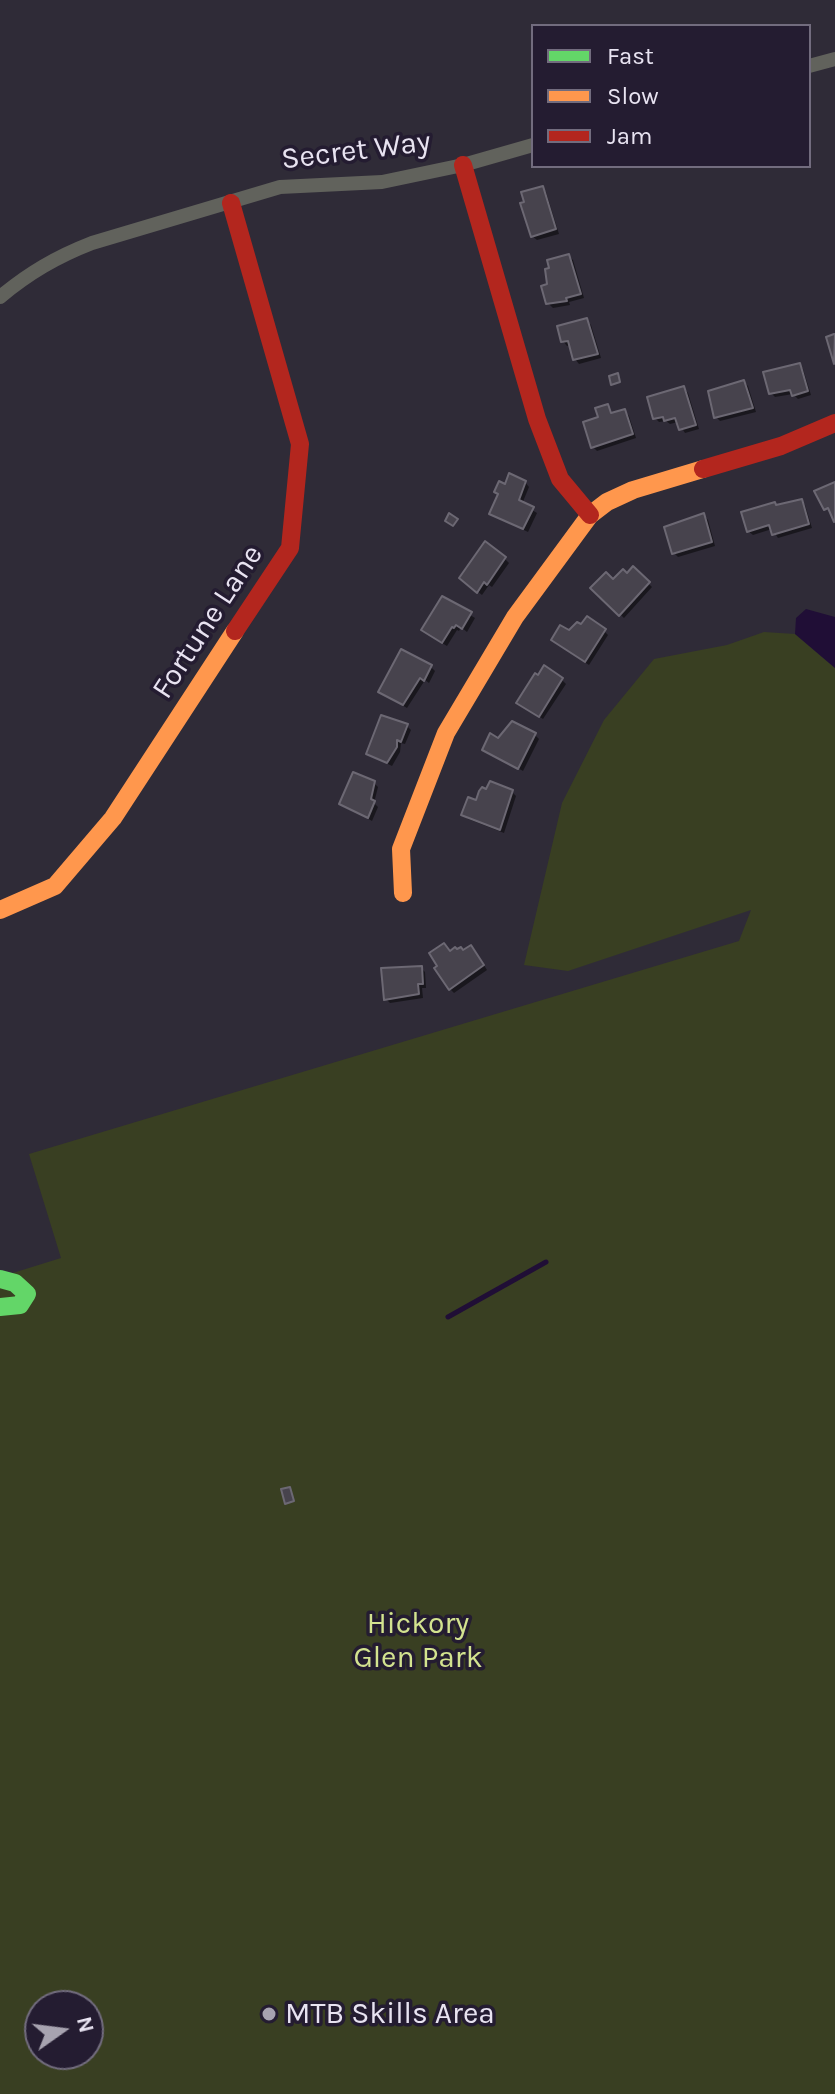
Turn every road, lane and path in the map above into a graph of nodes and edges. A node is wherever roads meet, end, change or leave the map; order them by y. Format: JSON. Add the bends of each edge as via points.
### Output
{"nodes":[{"id":1,"x":835,"y":59,"type":"edge"},
{"id":2,"x":811,"y":65,"type":"edge"},
{"id":3,"x":531,"y":146,"type":"edge"},
{"id":4,"x":463,"y":165,"type":"junction"},
{"id":5,"x":231,"y":203,"type":"junction"},
{"id":6,"x":0,"y":297,"type":"edge"},
{"id":7,"x":835,"y":423,"type":"edge"},
{"id":8,"x":590,"y":515,"type":"junction"},
{"id":9,"x":403,"y":893,"type":"dead end"},
{"id":10,"x":0,"y":910,"type":"edge"},
{"id":11,"x":0,"y":1279,"type":"edge"},
{"id":12,"x":0,"y":1307,"type":"edge"}],
"edges":[{"from":1,"to":2,"type":"street"},
{"from":3,"to":4,"type":"street"},
{"from":4,"to":5,"type":"street","name":"Secret Way","via":[[382,182],[280,187]]},
{"from":4,"to":8,"type":"street","name":"Secret Way","via":[[537,419],[560,479]]},
{"from":5,"to":6,"type":"street","name":"Secret Way","via":[[61,255]]},
{"from":5,"to":10,"type":"street","name":"Fortune Lane","via":[[300,444],[290,548],[113,818],[55,886]]},
{"from":7,"to":8,"type":"street","via":[[781,446],[633,490]]},
{"from":8,"to":9,"type":"street","via":[[515,617],[446,733],[401,849]]},
{"from":11,"to":12,"type":"street","via":[[13,1281],[27,1294],[20,1305]]}]}
